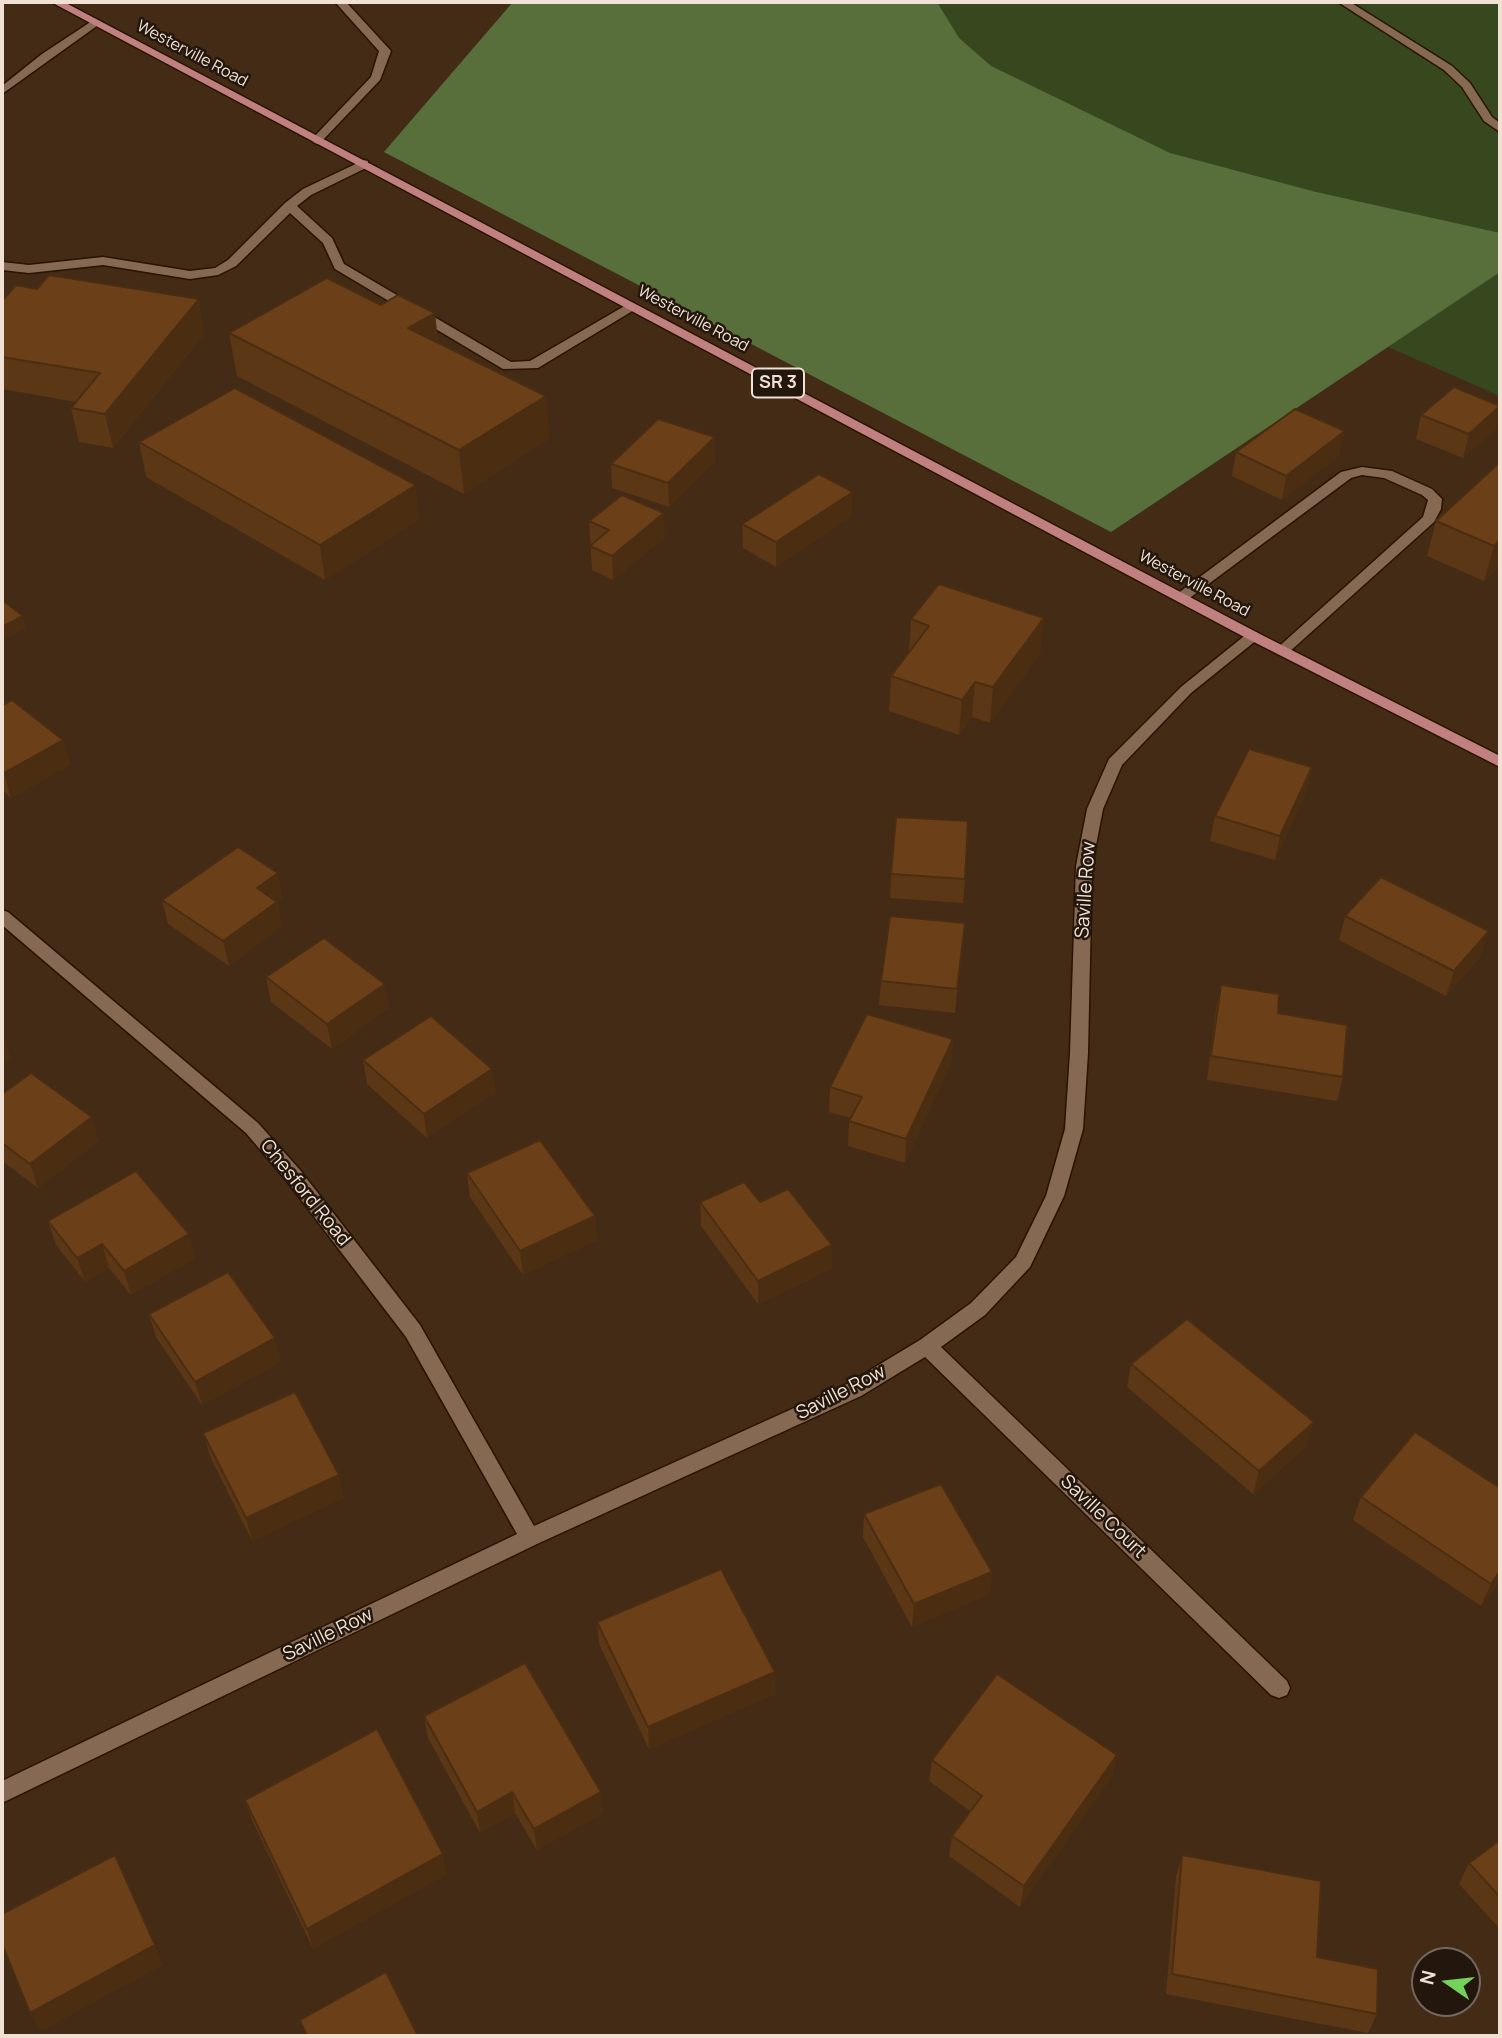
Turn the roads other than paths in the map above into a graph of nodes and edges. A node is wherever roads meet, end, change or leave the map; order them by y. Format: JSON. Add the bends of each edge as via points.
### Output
{"nodes":[{"id":1,"x":56,"y":2,"type":"edge"},
{"id":2,"x":340,"y":2,"type":"edge"},
{"id":3,"x":1343,"y":2,"type":"edge"},
{"id":4,"x":96,"y":23,"type":"junction"},
{"id":5,"x":2,"y":91,"type":"edge"},
{"id":6,"x":1500,"y":130,"type":"edge"},
{"id":7,"x":317,"y":139,"type":"junction"},
{"id":8,"x":364,"y":164,"type":"junction"},
{"id":9,"x":289,"y":206,"type":"junction"},
{"id":10,"x":2,"y":266,"type":"edge"},
{"id":11,"x":633,"y":307,"type":"junction"},
{"id":12,"x":1182,"y":597,"type":"junction"},
{"id":13,"x":1254,"y":636,"type":"junction"},
{"id":14,"x":1283,"y":650,"type":"junction"},
{"id":15,"x":1500,"y":762,"type":"edge"},
{"id":16,"x":2,"y":916,"type":"edge"},
{"id":17,"x":927,"y":1346,"type":"junction"},
{"id":18,"x":530,"y":1538,"type":"junction"},
{"id":19,"x":1279,"y":1688,"type":"dead end"},
{"id":20,"x":2,"y":1792,"type":"edge"}],
"edges":[{"from":1,"to":4,"type":"main road","name":"Westerville Road","number":"SR 3"},
{"from":2,"to":7,"type":"street","via":[[385,51],[376,78]]},
{"from":3,"to":6,"type":"street","via":[[1448,68]]},
{"from":4,"to":5,"type":"street"},
{"from":4,"to":7,"type":"main road","name":"Westerville Road","number":"SR 3"},
{"from":7,"to":8,"type":"main road","name":"Westerville Road","number":"SR 3"},
{"from":8,"to":9,"type":"street"},
{"from":8,"to":11,"type":"main road","name":"Westerville Road","number":"SR 3"},
{"from":9,"to":10,"type":"street","via":[[232,263],[206,274],[177,274],[103,261],[29,269]]},
{"from":9,"to":11,"type":"street","via":[[328,241],[339,266],[508,366],[533,365]]},
{"from":11,"to":12,"type":"main road","name":"Westerville Road","number":"SR 3"},
{"from":12,"to":13,"type":"main road","name":"Westerville Road","number":"SR 3"},
{"from":12,"to":14,"type":"street","via":[[1346,475],[1362,471],[1387,474],[1435,499],[1429,519]]},
{"from":13,"to":14,"type":"main road","name":"Westerville Road","number":"SR 3"},
{"from":13,"to":17,"type":"street","name":"Saville Row","via":[[1186,690],[1115,763],[1095,808],[1084,866],[1073,1129],[1055,1196],[1023,1262],[978,1309]]},
{"from":14,"to":15,"type":"main road","name":"Westerville Road","number":"SR 3"},
{"from":16,"to":18,"type":"street","name":"Chesford Road","via":[[252,1128],[413,1331]]},
{"from":17,"to":18,"type":"street","name":"Saville Row","via":[[854,1390]]},
{"from":17,"to":19,"type":"street","name":"Saville Court"},
{"from":18,"to":20,"type":"street","name":"Saville Row"}]}
